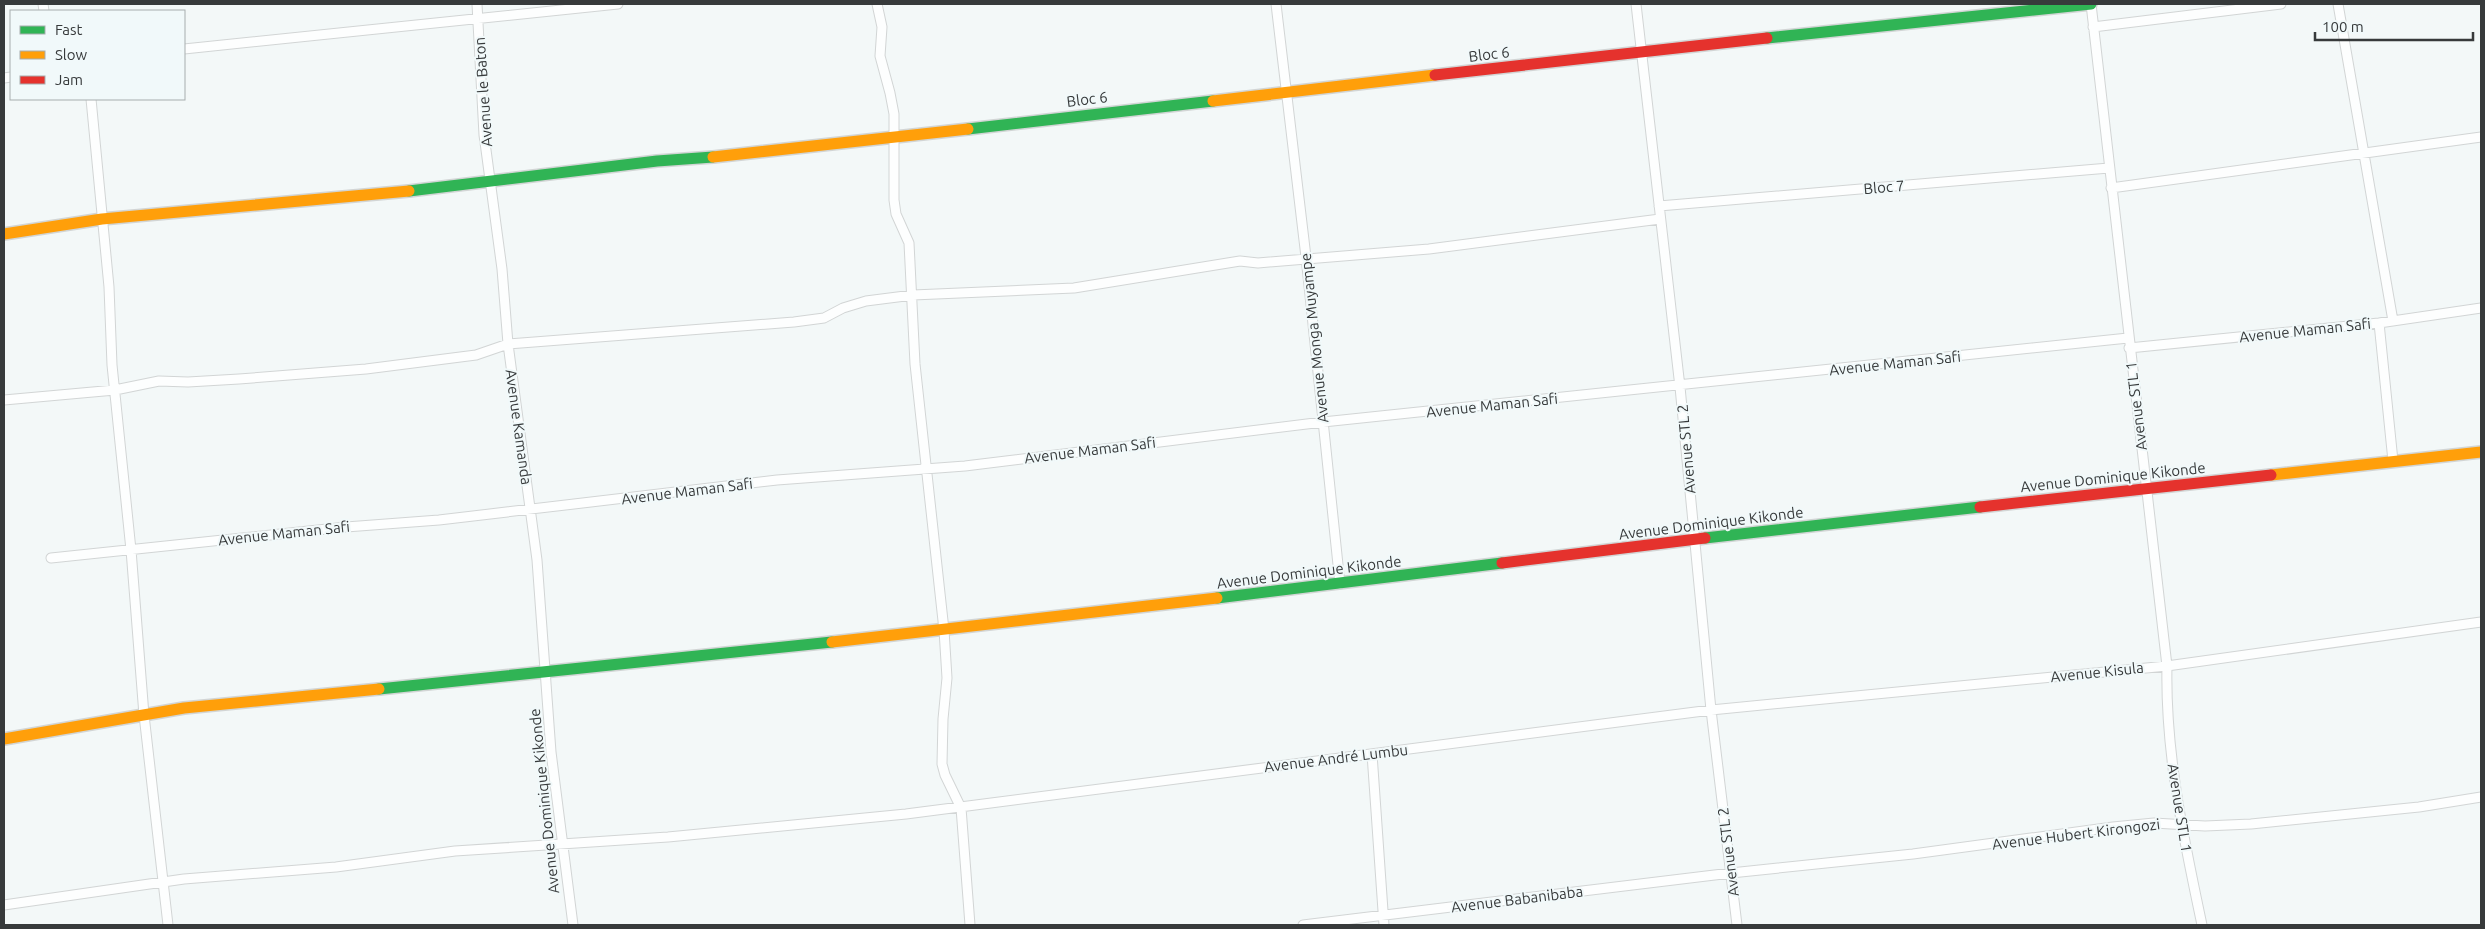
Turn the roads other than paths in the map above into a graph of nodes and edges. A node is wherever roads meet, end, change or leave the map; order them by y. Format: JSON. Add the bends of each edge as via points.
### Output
{"nodes":[{"id":1,"x":477,"y":4,"type":"edge"},
{"id":2,"x":618,"y":4,"type":"edge"},
{"id":3,"x":877,"y":4,"type":"edge"},
{"id":4,"x":1276,"y":4,"type":"edge"},
{"id":5,"x":1636,"y":4,"type":"edge"},
{"id":6,"x":2091,"y":4,"type":"edge"},
{"id":7,"x":2281,"y":4,"type":"edge"},
{"id":8,"x":2338,"y":4,"type":"edge"},
{"id":9,"x":478,"y":20,"type":"junction"},
{"id":10,"x":2093,"y":27,"type":"junction"},
{"id":11,"x":185,"y":50,"type":"edge"},
{"id":12,"x":1642,"y":53,"type":"junction"},
{"id":13,"x":1286,"y":92,"type":"junction"},
{"id":14,"x":91,"y":100,"type":"edge"},
{"id":15,"x":892,"y":137,"type":"junction"},
{"id":16,"x":2481,"y":137,"type":"edge"},
{"id":17,"x":2365,"y":152,"type":"junction"},
{"id":18,"x":2109,"y":168,"type":"junction"},
{"id":19,"x":491,"y":181,"type":"junction"},
{"id":20,"x":2111,"y":188,"type":"junction"},
{"id":21,"x":1659,"y":206,"type":"junction"},
{"id":22,"x":102,"y":219,"type":"junction"},
{"id":23,"x":1660,"y":219,"type":"junction"},
{"id":24,"x":4,"y":234,"type":"edge"},
{"id":25,"x":1306,"y":257,"type":"junction"},
{"id":26,"x":913,"y":295,"type":"junction"},
{"id":27,"x":2481,"y":308,"type":"edge"},
{"id":28,"x":2393,"y":321,"type":"junction"},
{"id":29,"x":2379,"y":323,"type":"junction"},
{"id":30,"x":2129,"y":343,"type":"junction"},
{"id":31,"x":508,"y":344,"type":"junction"},
{"id":32,"x":1680,"y":387,"type":"junction"},
{"id":33,"x":115,"y":390,"type":"junction"},
{"id":34,"x":4,"y":400,"type":"edge"},
{"id":35,"x":1323,"y":422,"type":"junction"},
{"id":36,"x":2481,"y":452,"type":"edge"},
{"id":37,"x":2393,"y":461,"type":"junction"},
{"id":38,"x":926,"y":468,"type":"junction"},
{"id":39,"x":2146,"y":488,"type":"junction"},
{"id":40,"x":530,"y":510,"type":"junction"},
{"id":41,"x":1695,"y":539,"type":"junction"},
{"id":42,"x":131,"y":550,"type":"junction"},
{"id":43,"x":51,"y":558,"type":"dead end"},
{"id":44,"x":1340,"y":584,"type":"junction"},
{"id":45,"x":2481,"y":622,"type":"edge"},
{"id":46,"x":944,"y":630,"type":"junction"},
{"id":47,"x":2167,"y":666,"type":"junction"},
{"id":48,"x":545,"y":673,"type":"junction"},
{"id":49,"x":1711,"y":710,"type":"junction"},
{"id":50,"x":144,"y":715,"type":"junction"},
{"id":51,"x":4,"y":739,"type":"edge"},
{"id":52,"x":1372,"y":754,"type":"junction"},
{"id":53,"x":2481,"y":797,"type":"edge"},
{"id":54,"x":961,"y":808,"type":"junction"},
{"id":55,"x":2181,"y":824,"type":"junction"},
{"id":56,"x":563,"y":843,"type":"junction"},
{"id":57,"x":1731,"y":873,"type":"junction"},
{"id":58,"x":164,"y":881,"type":"junction"},
{"id":59,"x":4,"y":905,"type":"edge"},
{"id":60,"x":1383,"y":915,"type":"junction"},
{"id":61,"x":168,"y":925,"type":"edge"},
{"id":62,"x":573,"y":925,"type":"edge"},
{"id":63,"x":970,"y":925,"type":"edge"},
{"id":64,"x":1303,"y":925,"type":"edge"},
{"id":65,"x":1384,"y":925,"type":"edge"},
{"id":66,"x":1736,"y":925,"type":"edge"},
{"id":67,"x":2202,"y":925,"type":"edge"}],
"edges":[{"from":1,"to":9,"type":"street","name":"Avenue le Baton"},
{"from":2,"to":9,"type":"street"},
{"from":3,"to":15,"type":"street","via":[[882,27],[880,56],[892,103]]},
{"from":4,"to":13,"type":"street","name":"Avenue Monga Muyampe"},
{"from":5,"to":12,"type":"street","name":"Avenue STL 2"},
{"from":6,"to":10,"type":"street","name":"Avenue STL 1"},
{"from":6,"to":12,"type":"street","name":"Bloc 6"},
{"from":7,"to":10,"type":"street"},
{"from":8,"to":17,"type":"street"},
{"from":9,"to":11,"type":"street"},
{"from":9,"to":19,"type":"street","name":"Avenue le Baton","via":[[484,135]]},
{"from":10,"to":18,"type":"street","name":"Avenue STL 1"},
{"from":12,"to":13,"type":"street","name":"Bloc 6"},
{"from":12,"to":21,"type":"street","name":"Avenue STL 2"},
{"from":13,"to":15,"type":"street","name":"Bloc 6"},
{"from":13,"to":25,"type":"street","name":"Avenue Monga Muyampe"},
{"from":14,"to":22,"type":"street"},
{"from":15,"to":19,"type":"street","name":"Bloc 6"},
{"from":15,"to":26,"type":"street","via":[[894,200],[896,214],[909,243]]},
{"from":16,"to":17,"type":"street"},
{"from":17,"to":20,"type":"street"},
{"from":17,"to":28,"type":"street"},
{"from":18,"to":20,"type":"street","name":"Avenue STL 1"},
{"from":18,"to":21,"type":"street","name":"Bloc 7"},
{"from":19,"to":22,"type":"street","name":"Bloc 6","via":[[307,202]]},
{"from":19,"to":31,"type":"street","name":"Avenue Kamanda"},
{"from":20,"to":30,"type":"street","name":"Avenue STL 1"},
{"from":21,"to":23,"type":"street","name":"Avenue STL 2"},
{"from":22,"to":24,"type":"street","name":"Bloc 6"},
{"from":22,"to":33,"type":"street"},
{"from":23,"to":25,"type":"street","via":[[1429,249]]},
{"from":23,"to":32,"type":"street","name":"Avenue STL 2"},
{"from":25,"to":26,"type":"street","via":[[1258,263],[1240,261],[1074,288]]},
{"from":25,"to":35,"type":"street","name":"Avenue Monga Muyampe"},
{"from":26,"to":31,"type":"street","via":[[853,304],[824,318],[794,322]]},
{"from":26,"to":38,"type":"street","via":[[914,343]]},
{"from":27,"to":28,"type":"street","name":"Avenue Maman Safi"},
{"from":28,"to":29,"type":"street","name":"Avenue Maman Safi"},
{"from":29,"to":30,"type":"street","name":"Avenue Maman Safi"},
{"from":29,"to":37,"type":"street"},
{"from":30,"to":32,"type":"street","name":"Avenue Maman Safi"},
{"from":30,"to":39,"type":"street","name":"Avenue STL 1"},
{"from":31,"to":33,"type":"street","via":[[476,355],[366,368],[188,382],[159,381]]},
{"from":31,"to":40,"type":"street","name":"Avenue Kamanda"},
{"from":32,"to":35,"type":"street","name":"Avenue Maman Safi"},
{"from":32,"to":41,"type":"street","name":"Avenue STL 2"},
{"from":33,"to":34,"type":"street"},
{"from":33,"to":42,"type":"street"},
{"from":35,"to":38,"type":"street","name":"Avenue Maman Safi","via":[[965,466]]},
{"from":35,"to":44,"type":"street","name":"Avenue Monga Muyampe"},
{"from":36,"to":37,"type":"street","name":"Avenue Dominique Kikonde"},
{"from":37,"to":39,"type":"street","name":"Avenue Dominique Kikonde"},
{"from":38,"to":40,"type":"street","name":"Avenue Maman Safi","via":[[777,480]]},
{"from":38,"to":46,"type":"street"},
{"from":39,"to":41,"type":"street","name":"Avenue Dominique Kikonde"},
{"from":39,"to":47,"type":"street","name":"Avenue STL 1"},
{"from":40,"to":42,"type":"street","name":"Avenue Maman Safi"},
{"from":40,"to":48,"type":"street","name":"Avenue Kamanda"},
{"from":41,"to":44,"type":"street","name":"Avenue Dominique Kikonde"},
{"from":41,"to":49,"type":"street","name":"Avenue STL 2"},
{"from":42,"to":43,"type":"street","name":"Avenue Maman Safi"},
{"from":42,"to":50,"type":"street"},
{"from":44,"to":46,"type":"street","name":"Avenue Dominique Kikonde"},
{"from":45,"to":47,"type":"street","name":"Avenue Kisula"},
{"from":46,"to":48,"type":"street","name":"Avenue Dominique Kikonde"},
{"from":46,"to":54,"type":"street","via":[[947,678],[942,764]]},
{"from":47,"to":49,"type":"street","name":"Avenue Kisula"},
{"from":47,"to":55,"type":"street","name":"Avenue STL 1","via":[[2166,702]]},
{"from":48,"to":50,"type":"street","name":"Avenue Dominique Kikonde","via":[[204,706]]},
{"from":48,"to":56,"type":"street","name":"Avenue Dominique Kikonde"},
{"from":49,"to":52,"type":"street","name":"Avenue André Lumbu"},
{"from":49,"to":57,"type":"street","name":"Avenue STL 2"},
{"from":50,"to":51,"type":"street","name":"Avenue Dominique Kikonde"},
{"from":50,"to":58,"type":"street"},
{"from":52,"to":54,"type":"street","name":"Avenue André Lumbu"},
{"from":52,"to":60,"type":"street"},
{"from":53,"to":55,"type":"street","name":"Avenue Hubert Kirongozi","via":[[2419,807],[2251,824]]},
{"from":54,"to":56,"type":"street","name":"Avenue André Lumbu","via":[[811,825]]},
{"from":54,"to":63,"type":"street"},
{"from":55,"to":57,"type":"street","name":"Avenue Hubert Kirongozi","via":[[2113,827],[1913,854]]},
{"from":55,"to":67,"type":"street","name":"Avenue STL 1"},
{"from":56,"to":58,"type":"street","name":"Avenue André Lumbu"},
{"from":56,"to":62,"type":"street","name":"Avenue Dominique Kikonde"},
{"from":57,"to":60,"type":"street","name":"Avenue Babanibaba"},
{"from":57,"to":66,"type":"street","name":"Avenue STL 2"},
{"from":58,"to":59,"type":"street","name":"Avenue André Lumbu"},
{"from":58,"to":61,"type":"street"},
{"from":60,"to":64,"type":"street","name":"Avenue Babanibaba"},
{"from":60,"to":65,"type":"street"}]}
